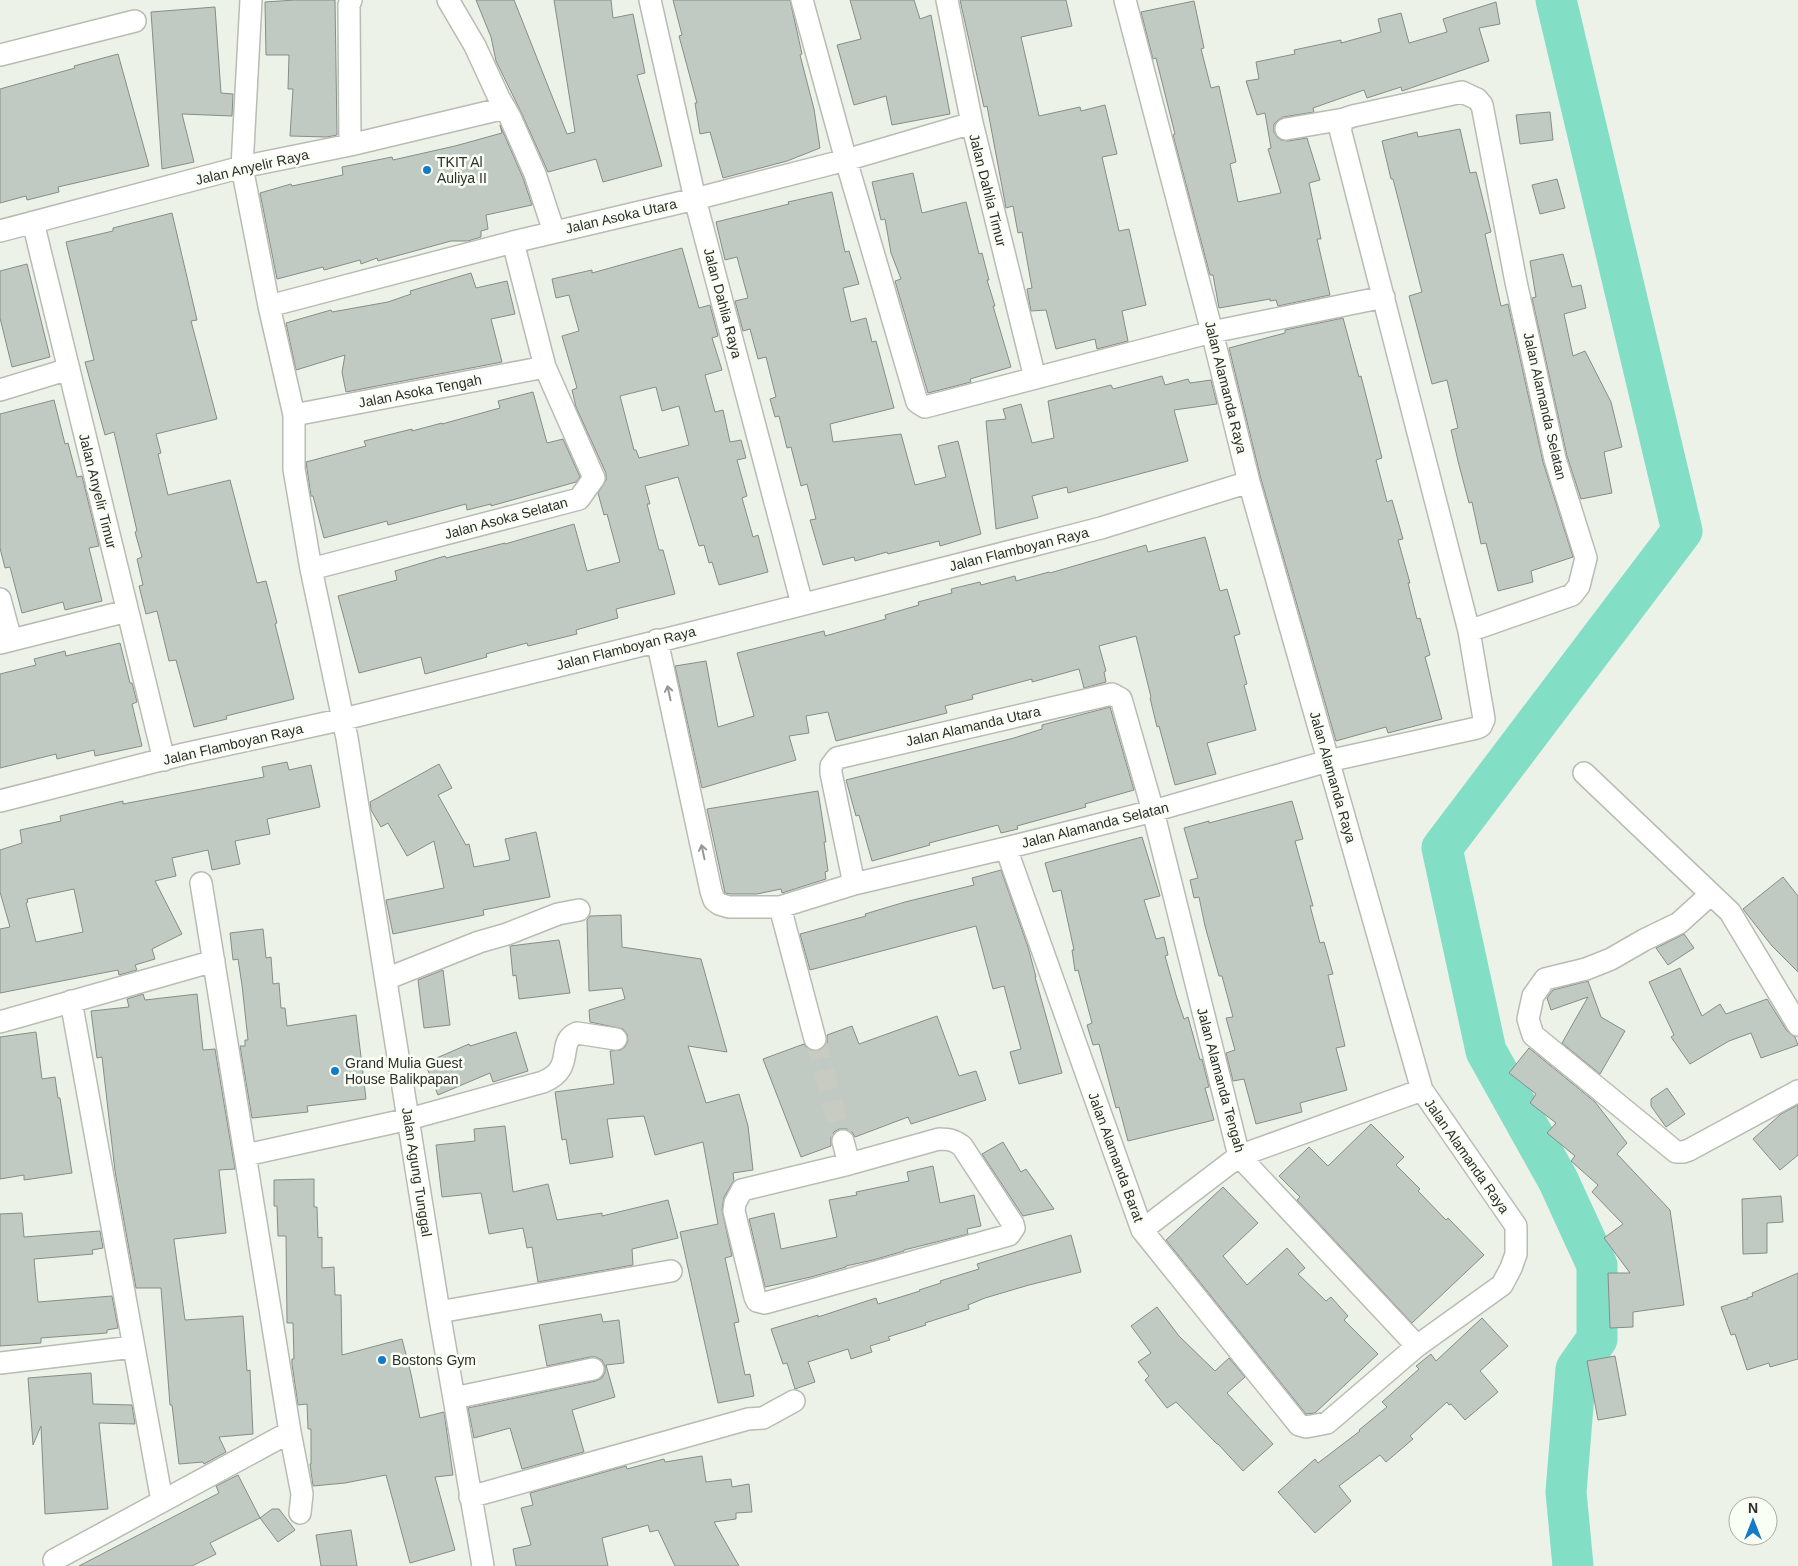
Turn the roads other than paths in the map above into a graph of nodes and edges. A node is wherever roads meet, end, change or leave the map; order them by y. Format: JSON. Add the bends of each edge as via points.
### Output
{"nodes":[{"id":1,"x":251,"y":0,"type":"edge"},
{"id":2,"x":351,"y":0,"type":"edge"},
{"id":3,"x":448,"y":0,"type":"edge"},
{"id":4,"x":650,"y":0,"type":"edge"},
{"id":5,"x":802,"y":0,"type":"edge"},
{"id":6,"x":947,"y":0,"type":"edge"},
{"id":7,"x":1125,"y":0,"type":"edge"},
{"id":8,"x":135,"y":21,"type":"dead end"},
{"id":9,"x":0,"y":55,"type":"edge"},
{"id":10,"x":504,"y":108,"type":"junction"},
{"id":11,"x":1344,"y":120,"type":"junction"},
{"id":12,"x":972,"y":123,"type":"junction"},
{"id":13,"x":1286,"y":129,"type":"dead end"},
{"id":14,"x":350,"y":145,"type":"junction"},
{"id":15,"x":846,"y":160,"type":"junction"},
{"id":16,"x":242,"y":167,"type":"junction"},
{"id":17,"x":696,"y":199,"type":"junction"},
{"id":18,"x":34,"y":222,"type":"junction"},
{"id":19,"x":0,"y":231,"type":"edge"},
{"id":20,"x":554,"y":232,"type":"junction"},
{"id":21,"x":513,"y":242,"type":"junction"},
{"id":22,"x":1384,"y":297,"type":"junction"},
{"id":23,"x":269,"y":306,"type":"junction"},
{"id":24,"x":1212,"y":332,"type":"junction"},
{"id":25,"x":545,"y":367,"type":"junction"},
{"id":26,"x":69,"y":369,"type":"junction"},
{"id":27,"x":1035,"y":378,"type":"junction"},
{"id":28,"x":0,"y":390,"type":"edge"},
{"id":29,"x":294,"y":415,"type":"junction"},
{"id":30,"x":1250,"y":482,"type":"junction"},
{"id":31,"x":311,"y":569,"type":"junction"},
{"id":32,"x":0,"y":599,"type":"edge"},
{"id":33,"x":802,"y":604,"type":"junction"},
{"id":34,"x":127,"y":611,"type":"junction"},
{"id":35,"x":1469,"y":631,"type":"junction"},
{"id":36,"x":657,"y":640,"type":"junction"},
{"id":37,"x":5,"y":641,"type":"edge"},
{"id":38,"x":344,"y":718,"type":"junction"},
{"id":39,"x":164,"y":760,"type":"junction"},
{"id":40,"x":1328,"y":761,"type":"junction"},
{"id":41,"x":1584,"y":773,"type":"dead end"},
{"id":42,"x":0,"y":801,"type":"edge"},
{"id":43,"x":1153,"y":811,"type":"junction"},
{"id":44,"x":1006,"y":848,"type":"junction"},
{"id":45,"x":201,"y":883,"type":"dead end"},
{"id":46,"x":854,"y":884,"type":"junction"},
{"id":47,"x":1711,"y":894,"type":"junction"},
{"id":48,"x":780,"y":908,"type":"junction"},
{"id":49,"x":579,"y":910,"type":"dead end"},
{"id":50,"x":214,"y":961,"type":"junction"},
{"id":51,"x":386,"y":979,"type":"junction"},
{"id":52,"x":71,"y":1001,"type":"junction"},
{"id":53,"x":0,"y":1022,"type":"edge"},
{"id":54,"x":1798,"y":1025,"type":"edge"},
{"id":55,"x":616,"y":1039,"type":"dead end"},
{"id":56,"x":816,"y":1039,"type":"tunnel mouth"},
{"id":57,"x":1422,"y":1090,"type":"junction"},
{"id":58,"x":1798,"y":1091,"type":"edge"},
{"id":59,"x":409,"y":1119,"type":"junction"},
{"id":60,"x":843,"y":1141,"type":"tunnel mouth"},
{"id":61,"x":246,"y":1155,"type":"junction"},
{"id":62,"x":1239,"y":1156,"type":"junction"},
{"id":63,"x":849,"y":1164,"type":"junction"},
{"id":64,"x":1142,"y":1230,"type":"junction"},
{"id":65,"x":671,"y":1271,"type":"dead end"},
{"id":66,"x":439,"y":1312,"type":"junction"},
{"id":67,"x":1417,"y":1346,"type":"junction"},
{"id":68,"x":133,"y":1347,"type":"junction"},
{"id":69,"x":0,"y":1363,"type":"edge"},
{"id":70,"x":593,"y":1369,"type":"dead end"},
{"id":71,"x":454,"y":1398,"type":"junction"},
{"id":72,"x":794,"y":1401,"type":"dead end"},
{"id":73,"x":1299,"y":1425,"type":"joint"},
{"id":74,"x":290,"y":1432,"type":"junction"},
{"id":75,"x":470,"y":1497,"type":"junction"},
{"id":76,"x":162,"y":1501,"type":"junction"},
{"id":77,"x":300,"y":1513,"type":"dead end"},
{"id":78,"x":54,"y":1560,"type":"dead end"},
{"id":79,"x":483,"y":1566,"type":"edge"}],
"edges":[{"from":1,"to":16,"type":"street","name":"Jalan Agung Tunggal"},
{"from":2,"to":14,"type":"street"},
{"from":3,"to":10,"type":"street","via":[[475,46]]},
{"from":4,"to":17,"type":"street","name":"Jalan Dahlia Raya"},
{"from":5,"to":15,"type":"street"},
{"from":6,"to":12,"type":"street","name":"Jalan Dahlia Timur"},
{"from":7,"to":24,"type":"street","name":"Jalan Alamanda Raya"},
{"from":8,"to":9,"type":"street"},
{"from":10,"to":14,"type":"street","name":"Jalan Anyelir Raya"},
{"from":10,"to":20,"type":"street","via":[[535,174]]},
{"from":11,"to":13,"type":"street"},
{"from":11,"to":22,"type":"street","via":[[1340,129]]},
{"from":11,"to":35,"type":"street","name":"Jalan Alamanda Selatan","via":[[1462,92],[1482,105],[1555,459],[1586,558],[1579,586],[1572,595]]},
{"from":12,"to":15,"type":"street","name":"Jalan Asoka Utara"},
{"from":12,"to":27,"type":"street","name":"Jalan Dahlia Timur"},
{"from":14,"to":16,"type":"street","name":"Jalan Anyelir Raya"},
{"from":15,"to":17,"type":"street","name":"Jalan Asoka Utara"},
{"from":15,"to":27,"type":"street","via":[[919,405],[925,407]]},
{"from":16,"to":18,"type":"street","name":"Jalan Anyelir Raya"},
{"from":16,"to":23,"type":"street","name":"Jalan Agung Tunggal"},
{"from":17,"to":20,"type":"street","name":"Jalan Asoka Utara"},
{"from":17,"to":33,"type":"street","name":"Jalan Dahlia Raya"},
{"from":18,"to":19,"type":"street","name":"Jalan Anyelir Raya"},
{"from":18,"to":26,"type":"street","name":"Jalan Anyelir Timur"},
{"from":20,"to":21,"type":"street","name":"Jalan Asoka Utara"},
{"from":21,"to":23,"type":"street","name":"Jalan Asoka Utara"},
{"from":21,"to":25,"type":"street","name":"Jalan Asoka Selatan"},
{"from":22,"to":24,"type":"street"},
{"from":22,"to":35,"type":"street"},
{"from":23,"to":29,"type":"street","name":"Jalan Agung Tunggal"},
{"from":24,"to":27,"type":"street"},
{"from":24,"to":30,"type":"street","name":"Jalan Alamanda Raya"},
{"from":25,"to":29,"type":"street","name":"Jalan Asoka Tengah"},
{"from":25,"to":31,"type":"street","name":"Jalan Asoka Selatan","via":[[594,478],[579,498]]},
{"from":26,"to":28,"type":"street"},
{"from":26,"to":34,"type":"street","name":"Jalan Anyelir Timur"},
{"from":29,"to":31,"type":"street","name":"Jalan Agung Tunggal","via":[[294,469]]},
{"from":30,"to":33,"type":"street","name":"Jalan Flamboyan Raya","via":[[1101,528]]},
{"from":30,"to":40,"type":"street","name":"Jalan Alamanda Raya"},
{"from":31,"to":38,"type":"street","name":"Jalan Agung Tunggal"},
{"from":32,"to":37,"type":"street"},
{"from":33,"to":36,"type":"street","name":"Jalan Flamboyan Raya"},
{"from":34,"to":37,"type":"street"},
{"from":34,"to":39,"type":"street","name":"Jalan Anyelir Timur"},
{"from":35,"to":40,"type":"street","name":"Jalan Alamanda Selatan","via":[[1484,719],[1481,726]]},
{"from":36,"to":38,"type":"street","name":"Jalan Flamboyan Raya"},
{"from":48,"to":36,"type":"street","name":"Jalan Alamanda Selatan","one_way":true,"via":[[729,907],[714,900]]},
{"from":38,"to":39,"type":"street","name":"Jalan Flamboyan Raya"},
{"from":38,"to":51,"type":"street","name":"Jalan Agung Tunggal"},
{"from":39,"to":42,"type":"street","name":"Jalan Flamboyan Raya"},
{"from":40,"to":43,"type":"street","name":"Jalan Alamanda Selatan"},
{"from":40,"to":57,"type":"street","name":"Jalan Alamanda Raya"},
{"from":41,"to":47,"type":"street"},
{"from":43,"to":44,"type":"street","name":"Jalan Alamanda Selatan"},
{"from":43,"to":46,"type":"street","name":"Jalan Alamanda Utara","via":[[1124,704],[1112,694],[837,758],[831,766],[831,773]]},
{"from":43,"to":62,"type":"street","name":"Jalan Alamanda Tengah"},
{"from":44,"to":46,"type":"street","name":"Jalan Alamanda Selatan"},
{"from":44,"to":64,"type":"street","name":"Jalan Alamanda Barat"},
{"from":45,"to":50,"type":"street"},
{"from":46,"to":48,"type":"street","name":"Jalan Alamanda Selatan"},
{"from":47,"to":54,"type":"street","via":[[1730,912]]},
{"from":47,"to":58,"type":"street","via":[[1679,923],[1611,959],[1545,979],[1533,996],[1528,1019],[1533,1035],[1676,1152],[1689,1150]]},
{"from":48,"to":56,"type":"street"},
{"from":49,"to":51,"type":"street","via":[[558,914],[479,942]]},
{"from":50,"to":52,"type":"street"},
{"from":50,"to":61,"type":"street"},
{"from":51,"to":59,"type":"street","name":"Jalan Agung Tunggal"},
{"from":52,"to":53,"type":"street"},
{"from":52,"to":68,"type":"street"},
{"from":55,"to":59,"type":"street","via":[[577,1033],[567,1041],[560,1071],[553,1078]]},
{"from":57,"to":62,"type":"street"},
{"from":57,"to":67,"type":"street","name":"Jalan Alamanda Raya","via":[[1516,1226],[1516,1254],[1502,1285]]},
{"from":59,"to":61,"type":"street"},
{"from":59,"to":66,"type":"street","name":"Jalan Agung Tunggal"},
{"from":60,"to":63,"type":"street"},
{"from":61,"to":74,"type":"street"},
{"from":62,"to":64,"type":"street"},
{"from":62,"to":67,"type":"street","name":"Jalan Alamanda Tengah"},
{"from":63,"to":63,"type":"street","via":[[939,1139],[956,1141],[1014,1228],[1009,1235],[760,1303],[754,1297],[734,1211],[739,1194],[742,1190]]},
{"from":64,"to":73,"type":"street","name":"Jalan Alamanda Barat"},
{"from":65,"to":66,"type":"street"},
{"from":66,"to":71,"type":"street","name":"Jalan Agung Tunggal"},
{"from":67,"to":73,"type":"street","name":"Jalan Alamanda Raya","via":[[1327,1423]]},
{"from":68,"to":69,"type":"street"},
{"from":68,"to":76,"type":"street"},
{"from":70,"to":71,"type":"street"},
{"from":71,"to":75,"type":"street","name":"Jalan Agung Tunggal"},
{"from":72,"to":75,"type":"street","via":[[763,1418],[748,1419]]},
{"from":74,"to":76,"type":"street"},
{"from":74,"to":77,"type":"street","via":[[302,1494]]},
{"from":75,"to":79,"type":"street","name":"Jalan Agung Tunggal"},
{"from":76,"to":78,"type":"street"}]}
